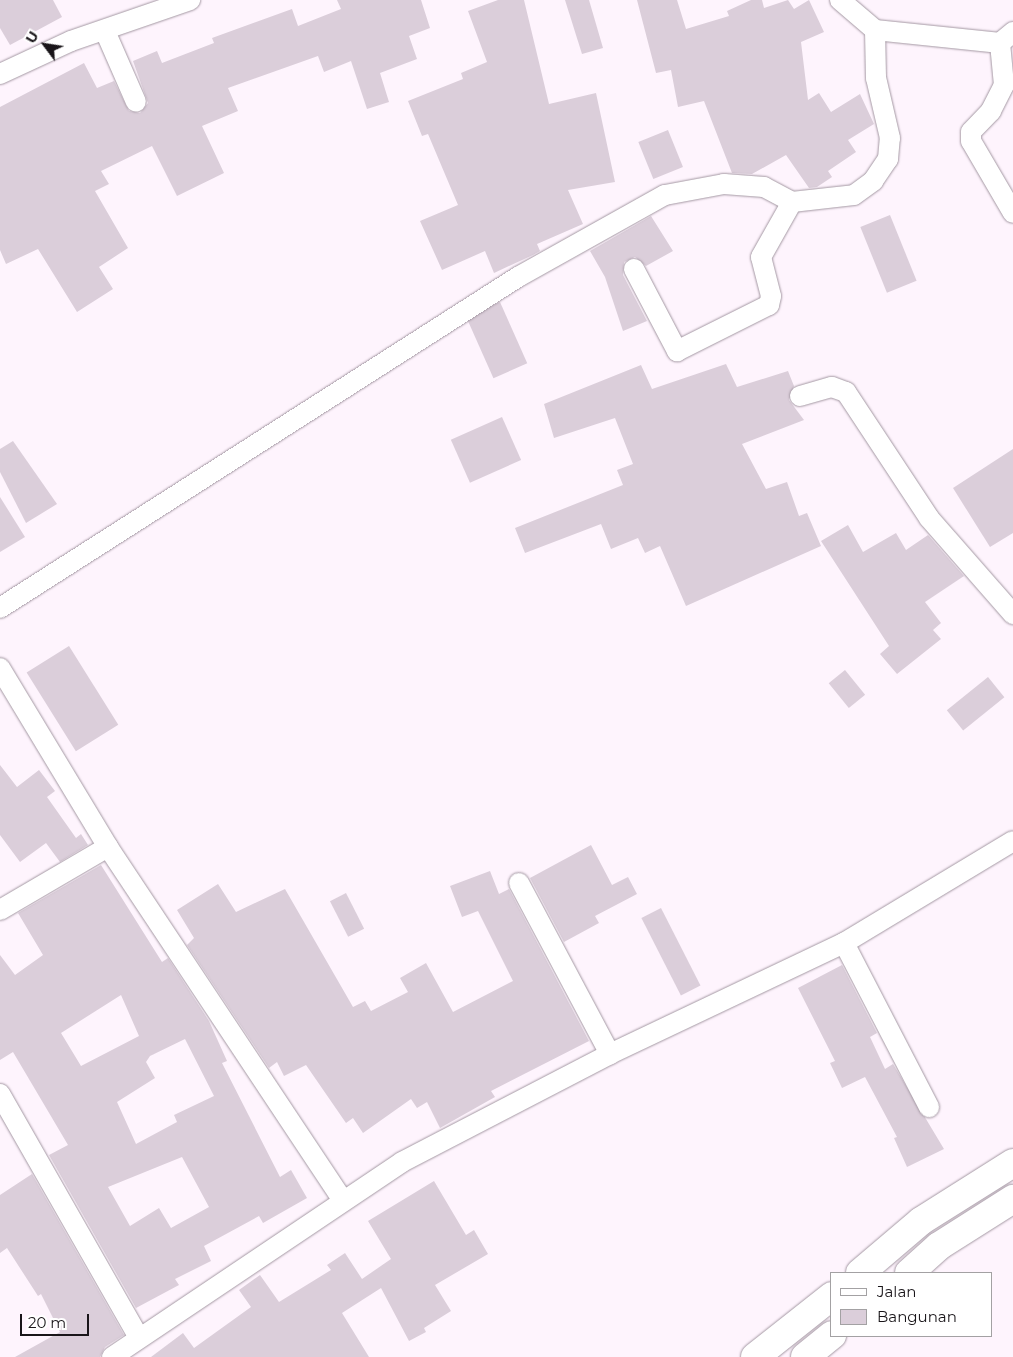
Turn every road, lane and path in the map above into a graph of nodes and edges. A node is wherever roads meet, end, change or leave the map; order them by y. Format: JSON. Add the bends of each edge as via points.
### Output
{"nodes":[{"id":1,"x":190,"y":0,"type":"edge"},
{"id":2,"x":840,"y":0,"type":"edge"},
{"id":3,"x":875,"y":30,"type":"junction"},
{"id":4,"x":105,"y":31,"type":"junction"},
{"id":5,"x":1007,"y":38,"type":"edge"},
{"id":6,"x":0,"y":74,"type":"edge"},
{"id":7,"x":136,"y":102,"type":"dead end"},
{"id":8,"x":792,"y":202,"type":"junction"},
{"id":9,"x":1013,"y":213,"type":"edge"},
{"id":10,"x":634,"y":269,"type":"dead end"},
{"id":11,"x":800,"y":396,"type":"dead end"},
{"id":12,"x":0,"y":608,"type":"edge"},
{"id":13,"x":1013,"y":614,"type":"edge"},
{"id":14,"x":0,"y":668,"type":"edge"},
{"id":15,"x":1013,"y":841,"type":"edge"},
{"id":16,"x":108,"y":846,"type":"junction"},
{"id":17,"x":519,"y":883,"type":"dead end"},
{"id":18,"x":0,"y":910,"type":"edge"},
{"id":19,"x":844,"y":943,"type":"junction"},
{"id":20,"x":610,"y":1054,"type":"junction"},
{"id":21,"x":0,"y":1094,"type":"edge"},
{"id":22,"x":929,"y":1107,"type":"dead end"},
{"id":23,"x":1013,"y":1163,"type":"edge"},
{"id":24,"x":1013,"y":1199,"type":"edge"},
{"id":25,"x":343,"y":1201,"type":"junction"},
{"id":26,"x":861,"y":1272,"type":"edge"},
{"id":27,"x":910,"y":1272,"type":"edge"},
{"id":28,"x":830,"y":1298,"type":"edge"},
{"id":29,"x":830,"y":1337,"type":"edge"},
{"id":30,"x":139,"y":1338,"type":"junction"},
{"id":31,"x":112,"y":1357,"type":"edge"},
{"id":32,"x":755,"y":1357,"type":"edge"},
{"id":33,"x":805,"y":1357,"type":"edge"}],
"edges":[{"from":1,"to":4,"type":"street"},
{"from":2,"to":3,"type":"street"},
{"from":3,"to":5,"type":"street"},
{"from":3,"to":8,"type":"street","via":[[876,78],[890,138],[888,158],[882,171],[854,195]]},
{"from":4,"to":6,"type":"street"},
{"from":4,"to":7,"type":"street"},
{"from":5,"to":9,"type":"street","via":[[1004,85],[991,111],[971,132],[971,141]]},
{"from":8,"to":10,"type":"street","via":[[761,257],[771,296],[769,305],[685,350],[671,347]]},
{"from":8,"to":12,"type":"street","via":[[764,187],[724,184],[665,195],[518,277]]},
{"from":11,"to":13,"type":"street","via":[[832,387],[846,392],[930,518]]},
{"from":14,"to":16,"type":"street"},
{"from":15,"to":19,"type":"street"},
{"from":16,"to":18,"type":"street"},
{"from":16,"to":25,"type":"street"},
{"from":17,"to":20,"type":"street"},
{"from":19,"to":20,"type":"street"},
{"from":19,"to":22,"type":"street"},
{"from":20,"to":25,"type":"street","via":[[402,1162]]},
{"from":21,"to":30,"type":"street"},
{"from":23,"to":26,"type":"main road","via":[[921,1221]]},
{"from":24,"to":27,"type":"main road","via":[[940,1246]]},
{"from":25,"to":30,"type":"street"},
{"from":28,"to":32,"type":"main road"},
{"from":29,"to":33,"type":"main road"},
{"from":30,"to":31,"type":"street"}]}
